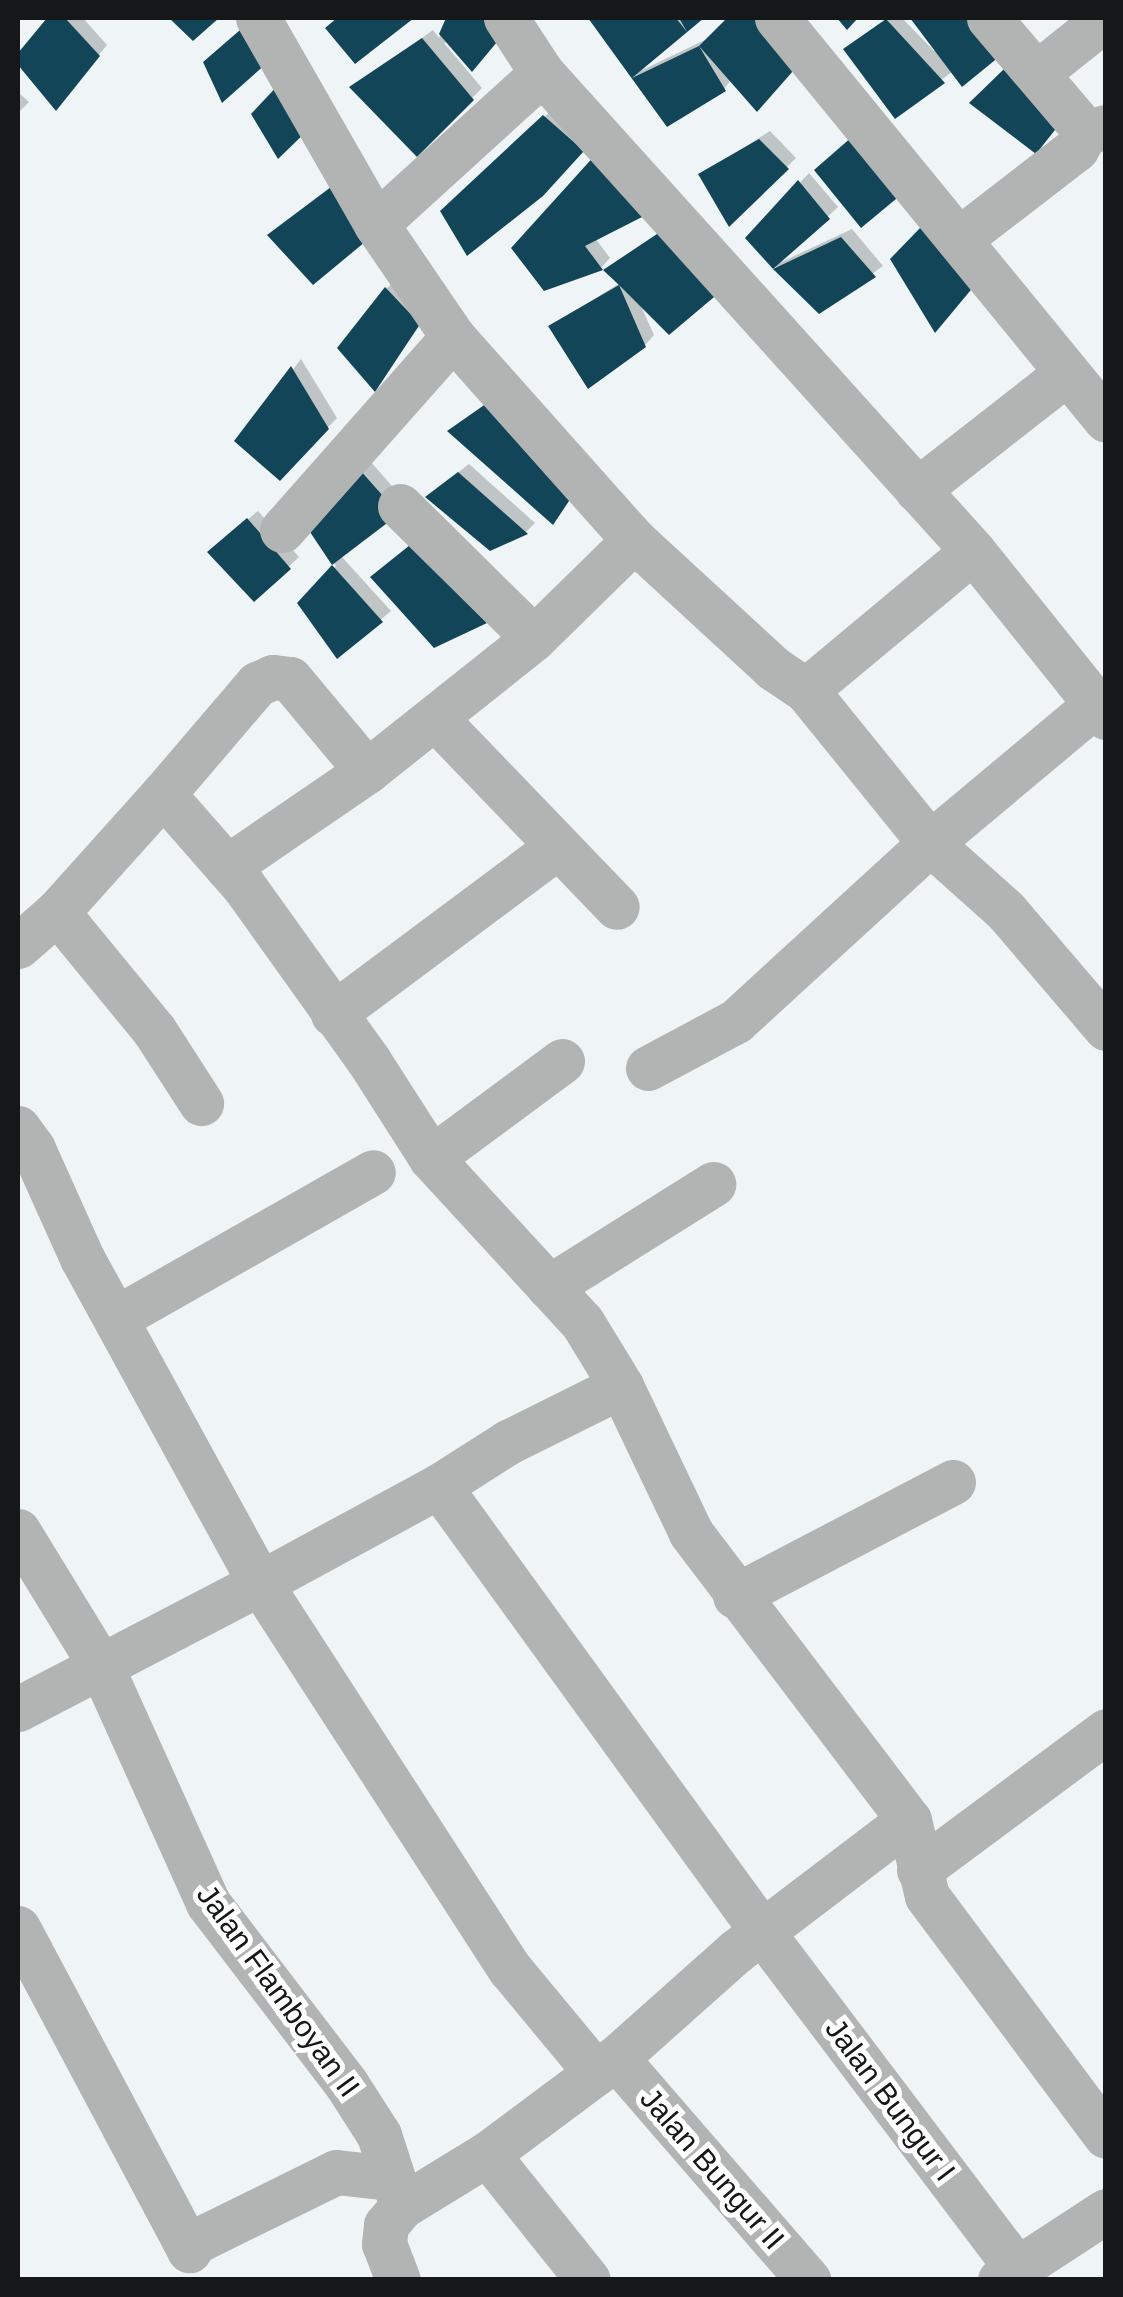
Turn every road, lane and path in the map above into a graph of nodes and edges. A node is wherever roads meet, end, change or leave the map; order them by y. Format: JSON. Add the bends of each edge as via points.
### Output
{"nodes":[{"id":1,"x":258,"y":18,"type":"edge"},
{"id":2,"x":506,"y":18,"type":"edge"},
{"id":3,"x":777,"y":18,"type":"edge"},
{"id":4,"x":989,"y":18,"type":"edge"},
{"id":5,"x":1106,"y":18,"type":"edge"},
{"id":6,"x":1037,"y":72,"type":"junction"},
{"id":7,"x":542,"y":74,"type":"junction"},
{"id":8,"x":1096,"y":129,"type":"edge"},
{"id":9,"x":376,"y":224,"type":"junction"},
{"id":10,"x":959,"y":239,"type":"junction"},
{"id":11,"x":453,"y":338,"type":"junction"},
{"id":12,"x":1067,"y":373,"type":"junction"},
{"id":13,"x":1106,"y":420,"type":"edge"},
{"id":14,"x":916,"y":490,"type":"junction"},
{"id":15,"x":400,"y":506,"type":"dead end"},
{"id":16,"x":282,"y":530,"type":"dead end"},
{"id":17,"x":634,"y":540,"type":"junction"},
{"id":18,"x":973,"y":550,"type":"junction"},
{"id":19,"x":534,"y":638,"type":"junction"},
{"id":20,"x":806,"y":690,"type":"junction"},
{"id":21,"x":1100,"y":711,"type":"edge"},
{"id":22,"x":435,"y":718,"type":"junction"},
{"id":23,"x":367,"y":771,"type":"junction"},
{"id":24,"x":163,"y":794,"type":"junction"},
{"id":25,"x":930,"y":843,"type":"junction"},
{"id":26,"x":556,"y":848,"type":"junction"},
{"id":27,"x":227,"y":868,"type":"junction"},
{"id":28,"x":617,"y":908,"type":"dead end"},
{"id":29,"x":57,"y":912,"type":"junction"},
{"id":30,"x":18,"y":946,"type":"edge"},
{"id":31,"x":333,"y":1014,"type":"junction"},
{"id":32,"x":1106,"y":1028,"type":"edge"},
{"id":33,"x":562,"y":1061,"type":"dead end"},
{"id":34,"x":648,"y":1068,"type":"dead end"},
{"id":35,"x":201,"y":1103,"type":"dead end"},
{"id":36,"x":18,"y":1128,"type":"edge"},
{"id":37,"x":431,"y":1158,"type":"junction"},
{"id":38,"x":373,"y":1172,"type":"dead end"},
{"id":39,"x":713,"y":1184,"type":"dead end"},
{"id":40,"x":549,"y":1288,"type":"junction"},
{"id":41,"x":118,"y":1317,"type":"junction"},
{"id":42,"x":621,"y":1386,"type":"junction"},
{"id":43,"x":953,"y":1482,"type":"dead end"},
{"id":44,"x":439,"y":1486,"type":"junction"},
{"id":45,"x":18,"y":1531,"type":"edge"},
{"id":46,"x":260,"y":1583,"type":"junction"},
{"id":47,"x":735,"y":1596,"type":"junction"},
{"id":48,"x":102,"y":1668,"type":"junction"},
{"id":49,"x":18,"y":1708,"type":"edge"},
{"id":50,"x":1098,"y":1754,"type":"edge"},
{"id":51,"x":909,"y":1820,"type":"junction"},
{"id":52,"x":919,"y":1870,"type":"junction"},
{"id":53,"x":18,"y":1928,"type":"edge"},
{"id":54,"x":763,"y":1934,"type":"junction"},
{"id":55,"x":606,"y":2065,"type":"junction"},
{"id":56,"x":1106,"y":2136,"type":"edge"},
{"id":57,"x":487,"y":2154,"type":"junction"},
{"id":58,"x":396,"y":2192,"type":"junction"},
{"id":59,"x":1106,"y":2212,"type":"edge"},
{"id":60,"x":192,"y":2265,"type":"edge"},
{"id":61,"x":1008,"y":2273,"type":"edge"},
{"id":62,"x":398,"y":2280,"type":"edge"},
{"id":63,"x":588,"y":2280,"type":"edge"},
{"id":64,"x":808,"y":2280,"type":"edge"}],
"edges":[{"from":1,"to":9,"type":"street"},
{"from":2,"to":7,"type":"street"},
{"from":3,"to":10,"type":"street"},
{"from":4,"to":6,"type":"street"},
{"from":5,"to":6,"type":"street"},
{"from":6,"to":8,"type":"street"},
{"from":7,"to":9,"type":"street"},
{"from":7,"to":14,"type":"street"},
{"from":8,"to":10,"type":"street"},
{"from":9,"to":11,"type":"street"},
{"from":10,"to":12,"type":"street"},
{"from":11,"to":16,"type":"street"},
{"from":11,"to":17,"type":"street"},
{"from":12,"to":13,"type":"street"},
{"from":12,"to":14,"type":"street"},
{"from":14,"to":18,"type":"street"},
{"from":15,"to":19,"type":"street"},
{"from":17,"to":19,"type":"street"},
{"from":17,"to":20,"type":"street","via":[[772,668]]},
{"from":18,"to":20,"type":"street"},
{"from":18,"to":21,"type":"street"},
{"from":19,"to":22,"type":"street"},
{"from":20,"to":25,"type":"street"},
{"from":21,"to":25,"type":"street"},
{"from":22,"to":23,"type":"street"},
{"from":22,"to":26,"type":"street"},
{"from":23,"to":24,"type":"street","via":[[290,680],[273,677],[257,684]]},
{"from":23,"to":27,"type":"street"},
{"from":24,"to":27,"type":"street"},
{"from":24,"to":29,"type":"street"},
{"from":25,"to":32,"type":"street","via":[[1006,911]]},
{"from":25,"to":34,"type":"street","via":[[736,1021]]},
{"from":26,"to":28,"type":"street"},
{"from":26,"to":31,"type":"street"},
{"from":27,"to":31,"type":"street"},
{"from":29,"to":30,"type":"street"},
{"from":29,"to":35,"type":"street","via":[[154,1030]]},
{"from":31,"to":37,"type":"street"},
{"from":33,"to":37,"type":"street"},
{"from":36,"to":41,"type":"street","name":"Jalan Bungur II"},
{"from":37,"to":40,"type":"street"},
{"from":38,"to":41,"type":"street"},
{"from":39,"to":40,"type":"street"},
{"from":40,"to":42,"type":"street","via":[[582,1322]]},
{"from":41,"to":46,"type":"street","name":"Jalan Bungur II"},
{"from":42,"to":44,"type":"street","via":[[508,1442]]},
{"from":42,"to":47,"type":"street","via":[[691,1533]]},
{"from":43,"to":47,"type":"street"},
{"from":44,"to":46,"type":"street"},
{"from":44,"to":54,"type":"street","name":"Jalan Bungur I"},
{"from":45,"to":48,"type":"street","name":"Jalan Flamboyan II"},
{"from":46,"to":48,"type":"street"},
{"from":46,"to":55,"type":"street","name":"Jalan Bungur II","via":[[510,1970]]},
{"from":47,"to":51,"type":"street"},
{"from":48,"to":49,"type":"street"},
{"from":48,"to":58,"type":"street","name":"Jalan Flamboyan II","via":[[208,1903],[348,2085],[379,2135]]},
{"from":50,"to":52,"type":"street"},
{"from":51,"to":52,"type":"street"},
{"from":51,"to":54,"type":"street"},
{"from":52,"to":56,"type":"street","via":[[928,1896],[973,1962]]},
{"from":53,"to":60,"type":"street"},
{"from":54,"to":55,"type":"street"},
{"from":54,"to":61,"type":"street","name":"Jalan Bungur I"},
{"from":55,"to":57,"type":"street"},
{"from":55,"to":64,"type":"street","name":"Jalan Bungur II"},
{"from":57,"to":58,"type":"street"},
{"from":57,"to":63,"type":"street"},
{"from":58,"to":60,"type":"street","via":[[336,2172],[194,2242]]},
{"from":58,"to":62,"type":"street","via":[[384,2244]]},
{"from":59,"to":61,"type":"street"}]}
